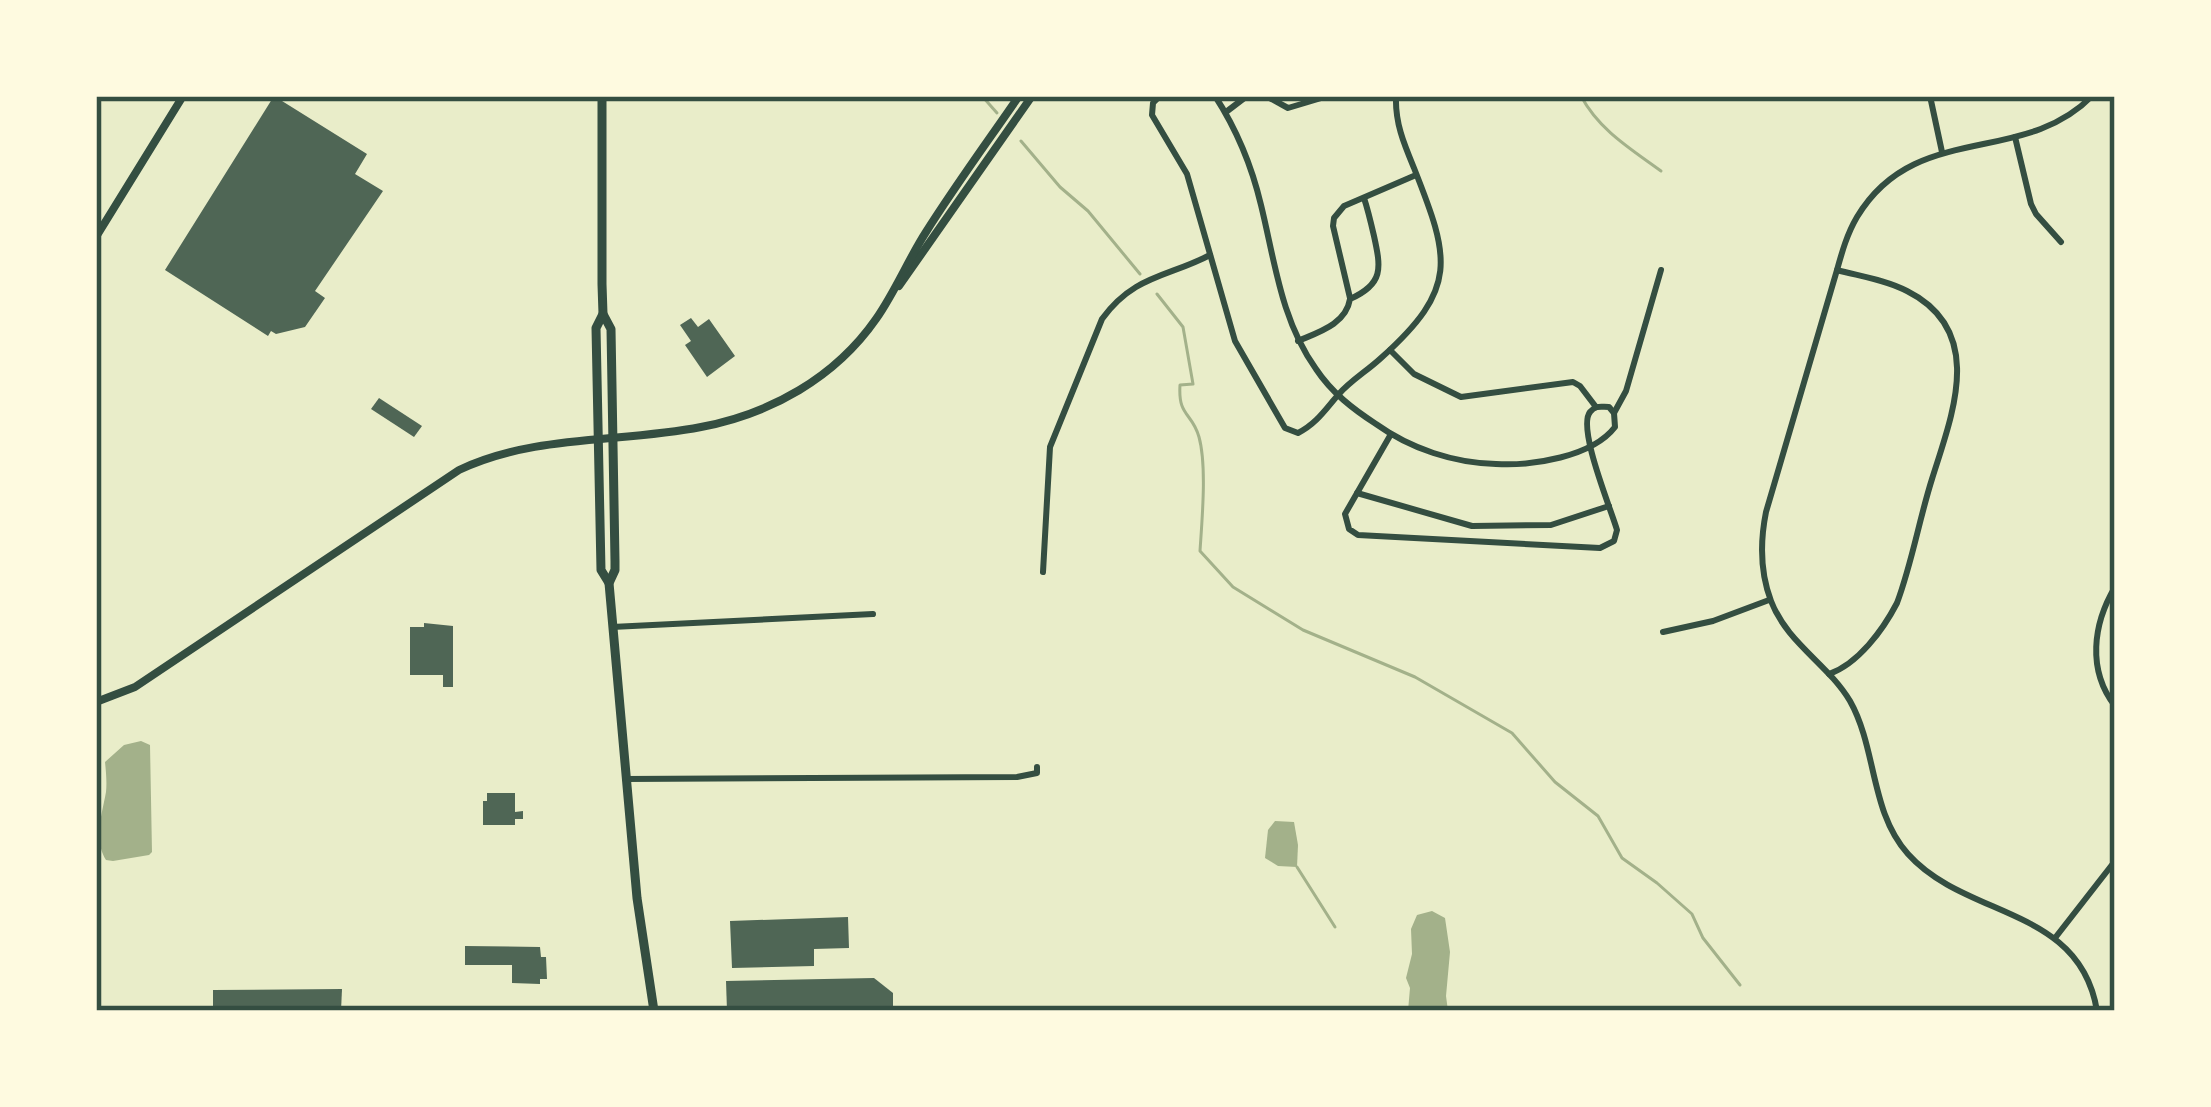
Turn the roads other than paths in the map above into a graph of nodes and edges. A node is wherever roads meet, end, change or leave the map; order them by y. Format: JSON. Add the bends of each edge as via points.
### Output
{"nodes":[{"id":1,"x":183,"y":96,"type":"edge"},
{"id":2,"x":602,"y":96,"type":"edge"},
{"id":3,"x":1019,"y":96,"type":"edge"},
{"id":4,"x":1032,"y":96,"type":"edge"},
{"id":5,"x":1160,"y":96,"type":"edge"},
{"id":6,"x":1215,"y":96,"type":"edge"},
{"id":7,"x":1246,"y":96,"type":"edge"},
{"id":8,"x":1266,"y":96,"type":"edge"},
{"id":9,"x":1328,"y":96,"type":"edge"},
{"id":10,"x":1396,"y":96,"type":"edge"},
{"id":11,"x":1930,"y":96,"type":"edge"},
{"id":12,"x":2092,"y":96,"type":"edge"},
{"id":13,"x":1226,"y":113,"type":"junction"},
{"id":14,"x":2015,"y":137,"type":"junction"},
{"id":15,"x":1942,"y":152,"type":"junction"},
{"id":16,"x":1416,"y":175,"type":"junction"},
{"id":17,"x":1364,"y":198,"type":"junction"},
{"id":18,"x":96,"y":237,"type":"edge"},
{"id":19,"x":2061,"y":242,"type":"dead end"},
{"id":20,"x":1210,"y":255,"type":"junction"},
{"id":21,"x":1661,"y":270,"type":"dead end"},
{"id":22,"x":1837,"y":270,"type":"junction"},
{"id":23,"x":1350,"y":299,"type":"junction"},
{"id":24,"x":884,"y":306,"type":"junction"},
{"id":25,"x":603,"y":314,"type":"junction"},
{"id":26,"x":1298,"y":341,"type":"junction"},
{"id":27,"x":1390,"y":350,"type":"junction"},
{"id":28,"x":1337,"y":395,"type":"junction"},
{"id":29,"x":1596,"y":407,"type":"junction"},
{"id":30,"x":1614,"y":413,"type":"junction"},
{"id":31,"x":1391,"y":434,"type":"junction"},
{"id":32,"x":613,"y":437,"type":"junction"},
{"id":33,"x":596,"y":439,"type":"junction"},
{"id":34,"x":1590,"y":446,"type":"junction"},
{"id":35,"x":1357,"y":494,"type":"junction"},
{"id":36,"x":1610,"y":506,"type":"junction"},
{"id":37,"x":1043,"y":572,"type":"dead end"},
{"id":38,"x":609,"y":583,"type":"junction"},
{"id":39,"x":2115,"y":587,"type":"edge"},
{"id":40,"x":1770,"y":599,"type":"junction"},
{"id":41,"x":873,"y":614,"type":"dead end"},
{"id":42,"x":612,"y":627,"type":"junction"},
{"id":43,"x":1664,"y":632,"type":"dead end"},
{"id":44,"x":1829,"y":674,"type":"junction"},
{"id":45,"x":96,"y":703,"type":"edge"},
{"id":46,"x":2115,"y":706,"type":"edge"},
{"id":47,"x":1037,"y":767,"type":"dead end"},
{"id":48,"x":625,"y":779,"type":"junction"},
{"id":49,"x":2115,"y":861,"type":"edge"},
{"id":50,"x":2055,"y":938,"type":"junction"},
{"id":51,"x":654,"y":1011,"type":"edge"},
{"id":52,"x":2097,"y":1011,"type":"edge"}],
"edges":[{"from":1,"to":18,"type":"street"},
{"from":2,"to":25,"type":"highway"},
{"from":3,"to":24,"type":"street"},
{"from":4,"to":24,"type":"street"},
{"from":5,"to":20,"type":"street","via":[[1152,115],[1187,174]]},
{"from":6,"to":13,"type":"street"},
{"from":7,"to":13,"type":"street"},
{"from":8,"to":9,"type":"street","via":[[1288,108]]},
{"from":10,"to":16,"type":"street"},
{"from":11,"to":15,"type":"street"},
{"from":12,"to":14,"type":"street","via":[[2062,119]]},
{"from":13,"to":26,"type":"street","via":[[1255,183]]},
{"from":14,"to":15,"type":"street"},
{"from":14,"to":19,"type":"street","via":[[2031,204]]},
{"from":15,"to":22,"type":"street","via":[[1879,188],[1850,231]]},
{"from":16,"to":17,"type":"street"},
{"from":16,"to":27,"type":"street","via":[[1438,234],[1439,275],[1423,315]]},
{"from":17,"to":23,"type":"street","via":[[1378,278]]},
{"from":17,"to":23,"type":"street","via":[[1334,218]]},
{"from":20,"to":28,"type":"street","via":[[1238,349],[1286,428],[1298,434],[1310,427]]},
{"from":20,"to":37,"type":"street","via":[[1143,282],[1103,317],[1050,447]]},
{"from":21,"to":30,"type":"street"},
{"from":22,"to":40,"type":"street","via":[[1766,512],[1761,544]]},
{"from":22,"to":44,"type":"street","via":[[1922,300],[1948,332],[1959,372],[1897,603],[1881,631]]},
{"from":23,"to":26,"type":"street","via":[[1341,319]]},
{"from":24,"to":32,"type":"street","via":[[842,358],[779,402],[700,428]]},
{"from":25,"to":32,"type":"highway","via":[[611,328]]},
{"from":25,"to":33,"type":"highway","via":[[596,328]]},
{"from":26,"to":28,"type":"street"},
{"from":27,"to":28,"type":"street"},
{"from":27,"to":29,"type":"street","via":[[1414,374],[1461,397],[1573,382]]},
{"from":28,"to":31,"type":"street"},
{"from":29,"to":30,"type":"street"},
{"from":29,"to":34,"type":"street","via":[[1586,423]]},
{"from":30,"to":34,"type":"street","via":[[1615,428]]},
{"from":31,"to":34,"type":"street","via":[[1427,451],[1500,465]]},
{"from":31,"to":35,"type":"street"},
{"from":32,"to":33,"type":"street"},
{"from":32,"to":38,"type":"highway"},
{"from":33,"to":38,"type":"highway","via":[[601,570]]},
{"from":33,"to":45,"type":"street","via":[[505,452],[459,470],[135,687]]},
{"from":34,"to":36,"type":"street"},
{"from":35,"to":36,"type":"street","via":[[1472,526],[1551,525]]},
{"from":35,"to":36,"type":"street","via":[[1345,514],[1348,529],[1367,536],[1600,548],[1616,536]]},
{"from":38,"to":42,"type":"highway"},
{"from":39,"to":46,"type":"street","via":[[2095,652]]},
{"from":40,"to":43,"type":"street"},
{"from":40,"to":44,"type":"street"},
{"from":41,"to":42,"type":"street"},
{"from":42,"to":48,"type":"highway"},
{"from":44,"to":50,"type":"street","via":[[1856,713],[1884,812],[1910,857],[1946,884]]},
{"from":47,"to":48,"type":"street","via":[[1031,777]]},
{"from":48,"to":51,"type":"highway"},
{"from":49,"to":50,"type":"street"},
{"from":50,"to":52,"type":"street","via":[[2085,975]]}]}
